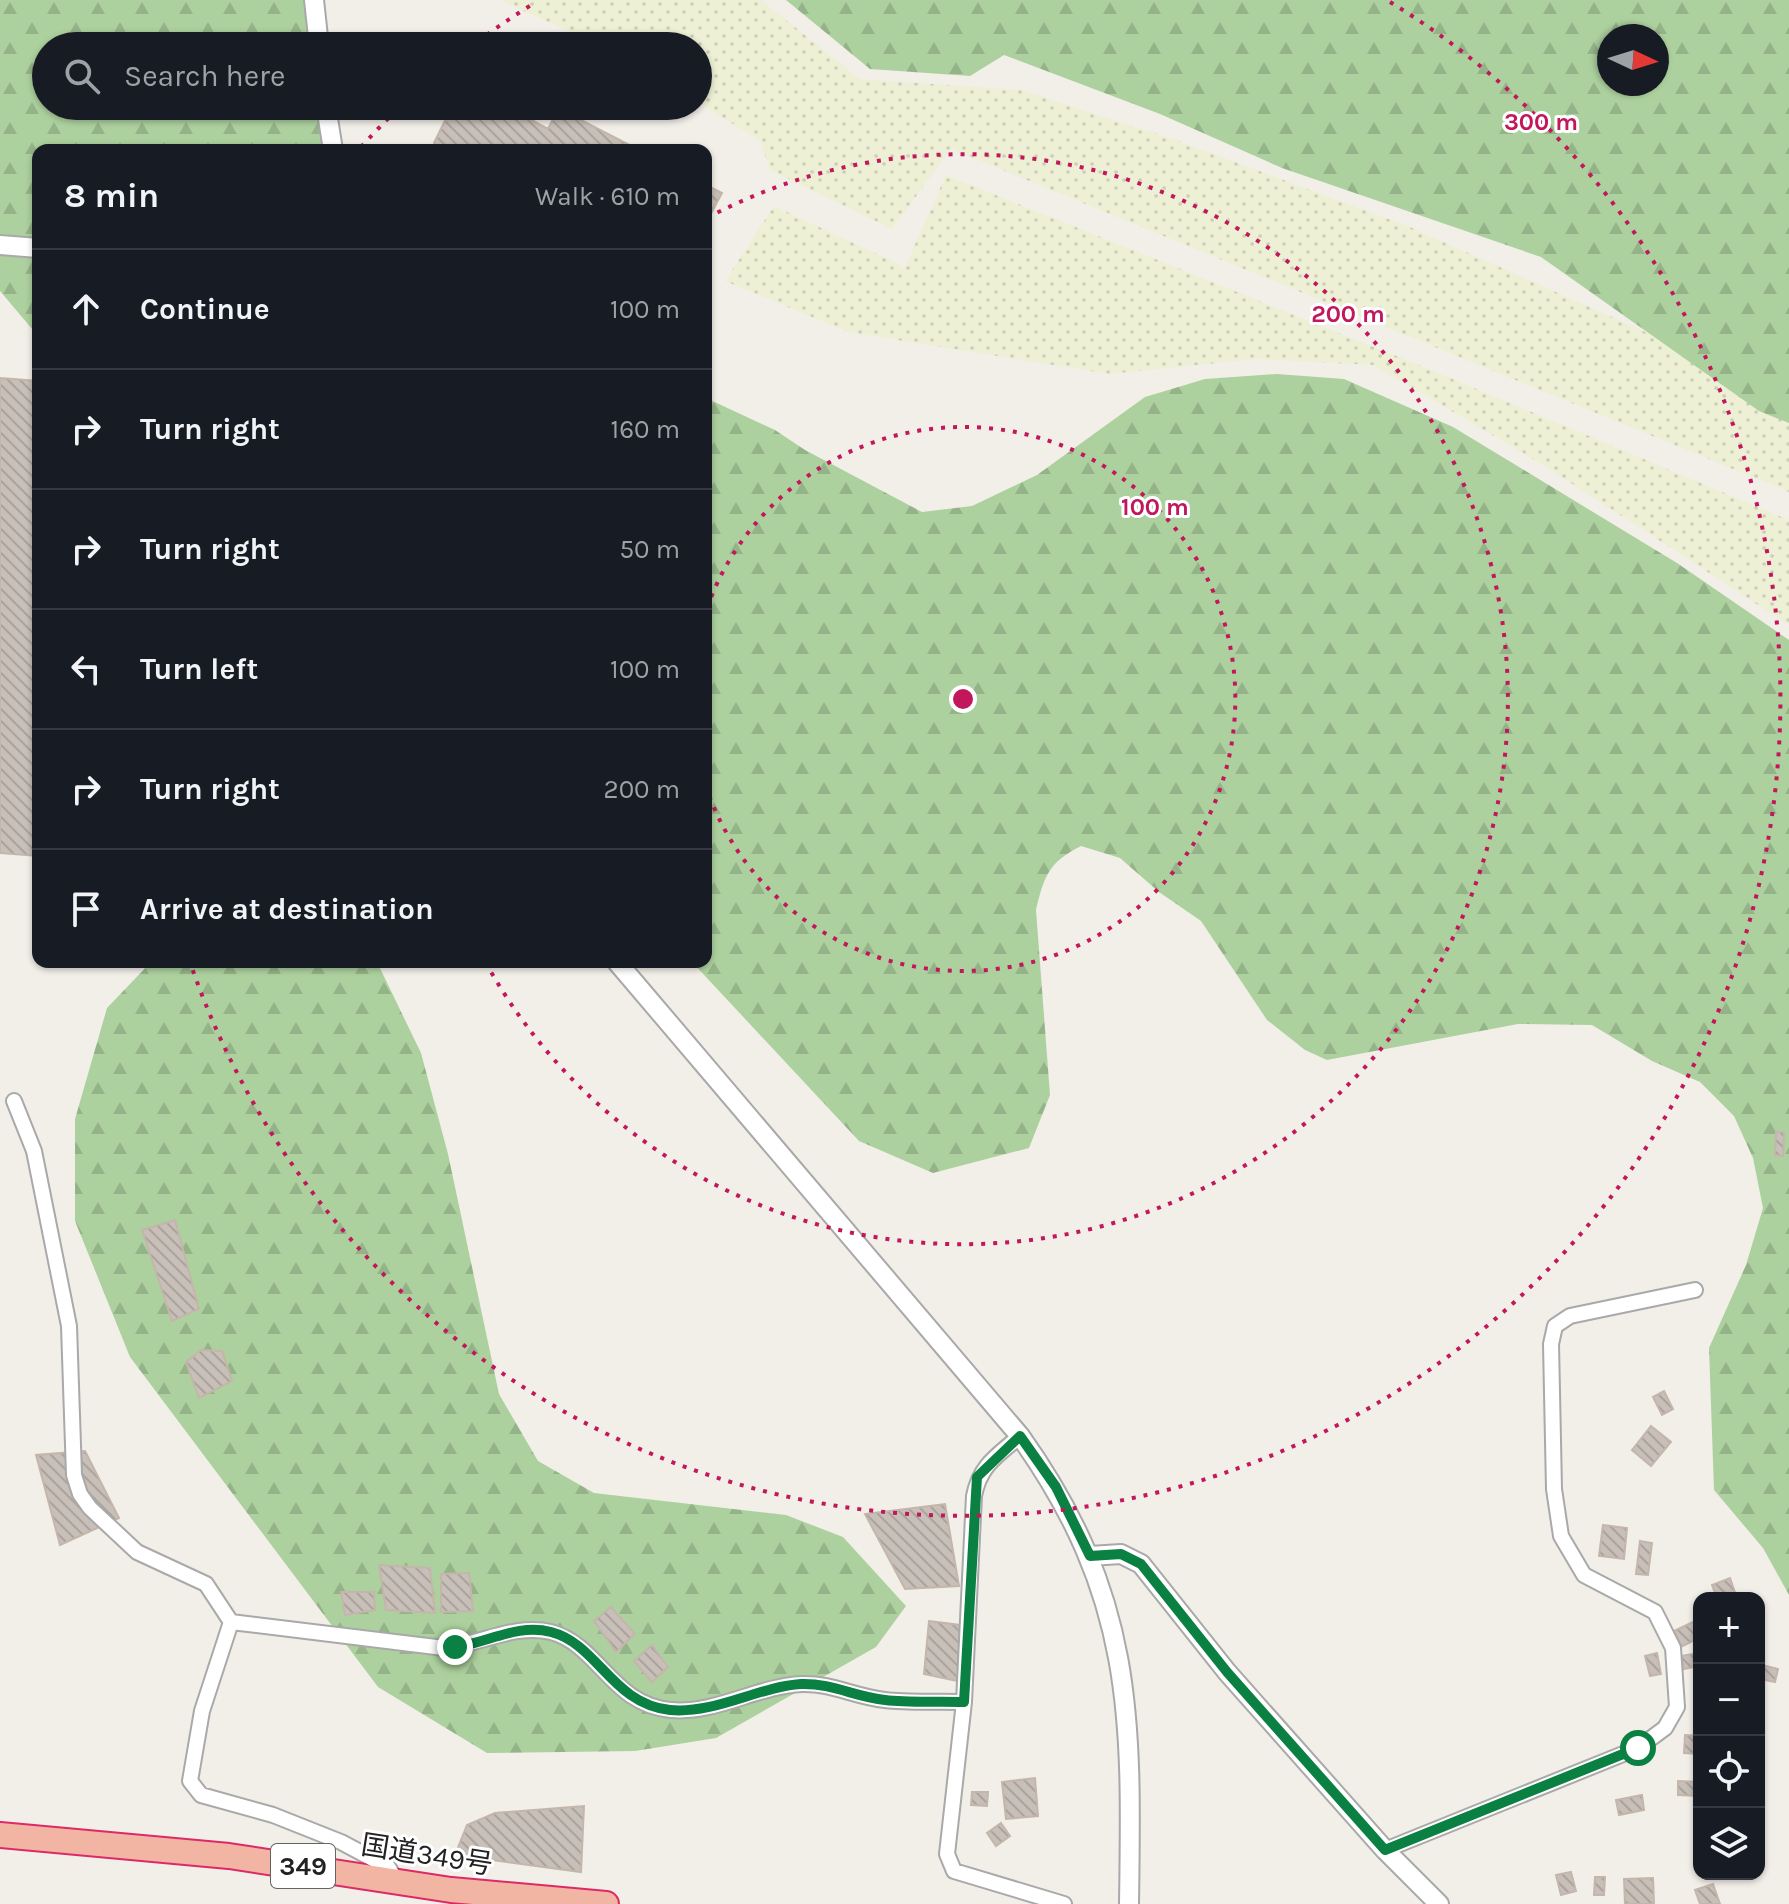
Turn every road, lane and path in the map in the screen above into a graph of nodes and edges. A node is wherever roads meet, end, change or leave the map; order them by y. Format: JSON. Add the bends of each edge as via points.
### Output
{"nodes":[{"id":1,"x":314,"y":0,"type":"edge"},
{"id":2,"x":317,"y":32,"type":"edge"},
{"id":3,"x":328,"y":120,"type":"edge"},
{"id":4,"x":332,"y":144,"type":"edge"},
{"id":5,"x":0,"y":245,"type":"edge"},
{"id":6,"x":32,"y":248,"type":"edge"},
{"id":7,"x":622,"y":968,"type":"edge"},
{"id":8,"x":14,"y":1101,"type":"dead end"},
{"id":9,"x":1695,"y":1290,"type":"dead end"},
{"id":10,"x":1020,"y":1436,"type":"junction"},
{"id":11,"x":1090,"y":1556,"type":"junction"},
{"id":12,"x":231,"y":1622,"type":"junction"},
{"id":13,"x":964,"y":1702,"type":"junction"},
{"id":14,"x":0,"y":1835,"type":"edge"},
{"id":15,"x":1385,"y":1850,"type":"junction"},
{"id":16,"x":396,"y":1880,"type":"junction"},
{"id":17,"x":606,"y":1904,"type":"edge"},
{"id":18,"x":1064,"y":1904,"type":"edge"},
{"id":19,"x":1129,"y":1904,"type":"edge"},
{"id":20,"x":1439,"y":1904,"type":"edge"}],
"edges":[{"from":1,"to":2,"type":"street"},
{"from":3,"to":4,"type":"street"},
{"from":5,"to":6,"type":"street"},
{"from":7,"to":10,"type":"street"},
{"from":8,"to":12,"type":"street","via":[[34,1151],[69,1326],[74,1475],[80,1494],[137,1552],[206,1584]]},
{"from":9,"to":15,"type":"street","via":[[1570,1316],[1555,1326],[1551,1344],[1561,1536],[1584,1575],[1655,1612],[1673,1648],[1677,1707],[1665,1728],[1638,1748]]},
{"from":10,"to":11,"type":"street","via":[[1056,1487]]},
{"from":10,"to":13,"type":"street","via":[[977,1477]]},
{"from":11,"to":15,"type":"street","via":[[1121,1554],[1141,1564],[1227,1672]]},
{"from":11,"to":19,"type":"street","via":[[1106,1601],[1127,1703]]},
{"from":12,"to":13,"type":"street","via":[[444,1648],[516,1631],[551,1632],[568,1639],[628,1696],[669,1710],[698,1709],[808,1684],[885,1700]]},
{"from":12,"to":16,"type":"street","via":[[202,1711],[193,1787],[201,1795],[341,1842],[388,1867]]},
{"from":13,"to":18,"type":"street","via":[[949,1863],[960,1874]]},
{"from":14,"to":16,"type":"highway","name":"国道349号","number":"349","via":[[229,1856]]},
{"from":15,"to":20,"type":"street"},
{"from":16,"to":17,"type":"highway","name":"国道349号","number":"349","via":[[524,1899]]}]}
